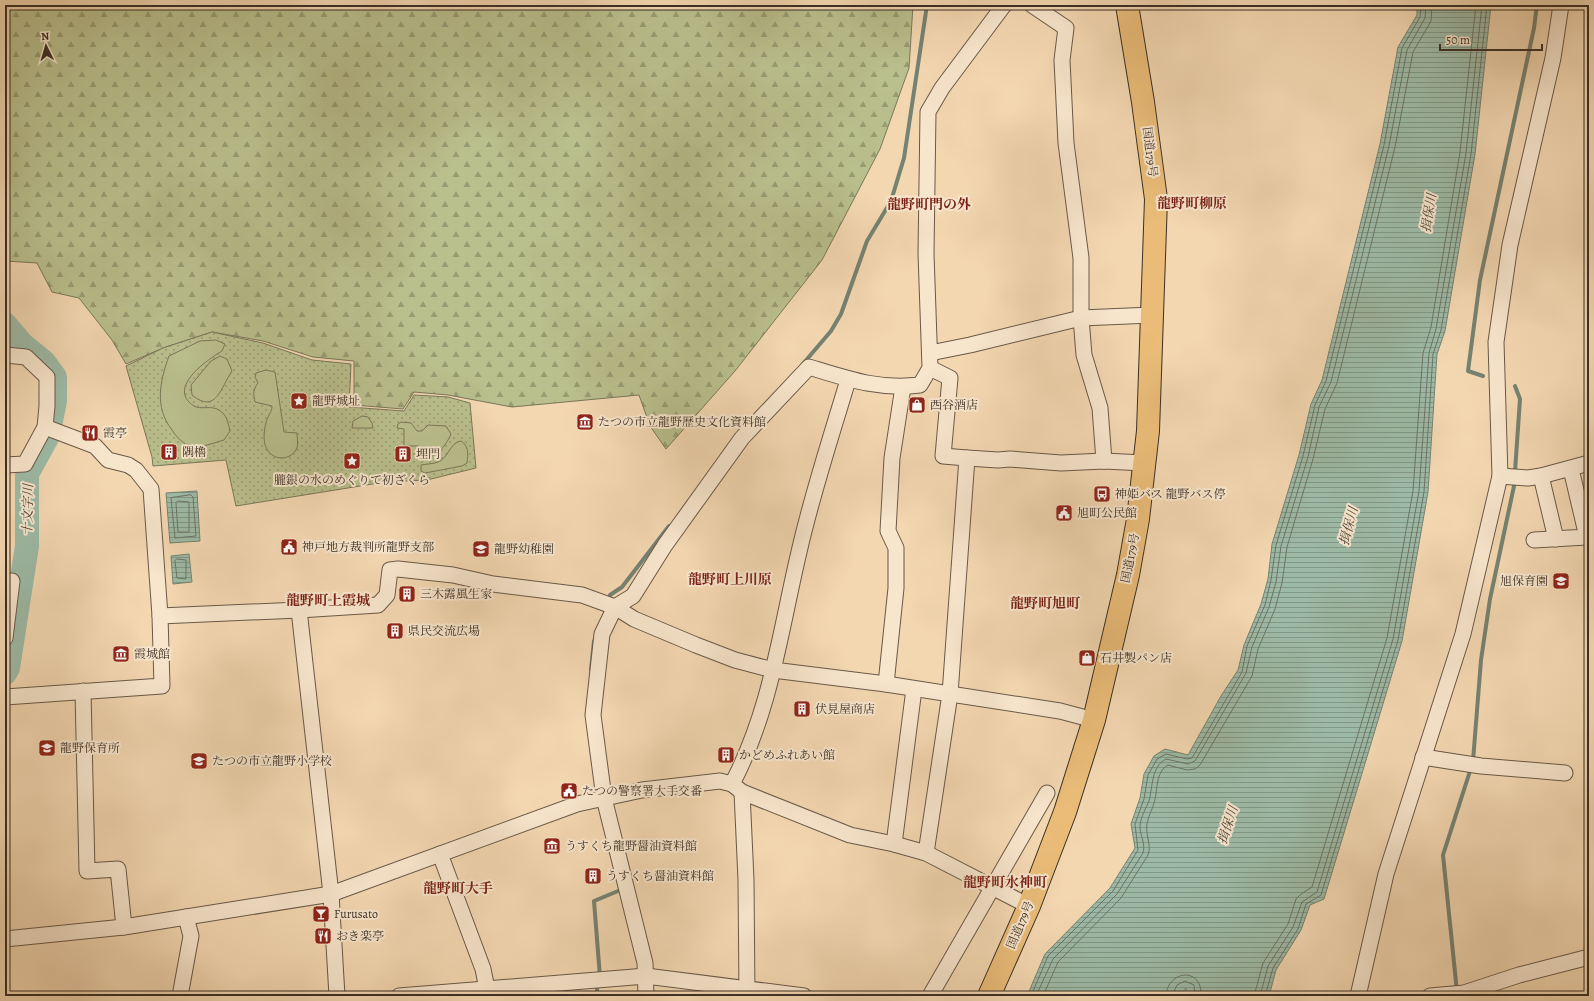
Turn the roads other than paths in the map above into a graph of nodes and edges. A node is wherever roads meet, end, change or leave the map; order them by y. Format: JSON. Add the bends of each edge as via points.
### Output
{"nodes":[{"id":1,"x":1004,"y":5,"type":"edge"},
{"id":2,"x":1032,"y":5,"type":"edge"},
{"id":3,"x":1127,"y":5,"type":"edge"},
{"id":4,"x":1561,"y":5,"type":"edge"},
{"id":5,"x":1152,"y":315,"type":"junction"},
{"id":6,"x":1081,"y":318,"type":"junction"},
{"id":7,"x":930,"y":352,"type":"junction"},
{"id":8,"x":5,"y":355,"type":"edge"},
{"id":9,"x":930,"y":368,"type":"junction"},
{"id":10,"x":848,"y":380,"type":"junction"},
{"id":11,"x":903,"y":387,"type":"junction"},
{"id":12,"x":51,"y":429,"type":"junction"},
{"id":13,"x":967,"y":458,"type":"junction"},
{"id":14,"x":1104,"y":461,"type":"junction"},
{"id":15,"x":1144,"y":463,"type":"junction"},
{"id":16,"x":1589,"y":464,"type":"edge"},
{"id":17,"x":5,"y":465,"type":"edge"},
{"id":18,"x":1571,"y":469,"type":"junction"},
{"id":19,"x":1500,"y":476,"type":"junction"},
{"id":20,"x":1534,"y":477,"type":"junction"},
{"id":21,"x":1556,"y":539,"type":"junction"},
{"id":22,"x":1534,"y":540,"type":"dead end"},
{"id":23,"x":5,"y":581,"type":"edge"},
{"id":24,"x":615,"y":607,"type":"junction"},
{"id":25,"x":299,"y":610,"type":"junction"},
{"id":26,"x":160,"y":616,"type":"junction"},
{"id":27,"x":6,"y":628,"type":"edge"},
{"id":28,"x":774,"y":670,"type":"junction"},
{"id":29,"x":886,"y":684,"type":"junction"},
{"id":30,"x":914,"y":689,"type":"junction"},
{"id":31,"x":83,"y":691,"type":"junction"},
{"id":32,"x":950,"y":694,"type":"junction"},
{"id":33,"x":5,"y":697,"type":"edge"},
{"id":34,"x":1094,"y":720,"type":"junction"},
{"id":35,"x":1423,"y":757,"type":"junction"},
{"id":36,"x":1565,"y":773,"type":"dead end"},
{"id":37,"x":737,"y":788,"type":"junction"},
{"id":38,"x":1048,"y":793,"type":"dead end"},
{"id":39,"x":600,"y":799,"type":"junction"},
{"id":40,"x":894,"y":844,"type":"junction"},
{"id":41,"x":926,"y":853,"type":"junction"},
{"id":42,"x":440,"y":854,"type":"junction"},
{"id":43,"x":992,"y":887,"type":"junction"},
{"id":44,"x":331,"y":894,"type":"junction"},
{"id":45,"x":1029,"y":906,"type":"junction"},
{"id":46,"x":186,"y":917,"type":"junction"},
{"id":47,"x":124,"y":927,"type":"junction"},
{"id":48,"x":5,"y":939,"type":"edge"},
{"id":49,"x":1589,"y":957,"type":"edge"},
{"id":50,"x":646,"y":976,"type":"junction"},
{"id":51,"x":482,"y":991,"type":"edge"},
{"id":52,"x":748,"y":992,"type":"edge"},
{"id":53,"x":1459,"y":994,"type":"edge"},
{"id":54,"x":180,"y":996,"type":"edge"},
{"id":55,"x":337,"y":996,"type":"edge"},
{"id":56,"x":399,"y":996,"type":"edge"},
{"id":57,"x":646,"y":996,"type":"edge"},
{"id":58,"x":804,"y":996,"type":"edge"},
{"id":59,"x":930,"y":996,"type":"edge"},
{"id":60,"x":989,"y":996,"type":"edge"},
{"id":61,"x":1358,"y":996,"type":"edge"},
{"id":62,"x":1430,"y":996,"type":"edge"}],
"edges":[{"from":1,"to":7,"type":"street","via":[[942,88],[928,112],[926,254]]},
{"from":2,"to":6,"type":"street","via":[[1066,28],[1062,60],[1066,135],[1081,258]]},
{"from":3,"to":5,"type":"highway","name":"国道179号","via":[[1144,102],[1156,199]]},
{"from":4,"to":19,"type":"street","via":[[1553,58],[1510,245],[1497,334]]},
{"from":5,"to":6,"type":"street"},
{"from":5,"to":15,"type":"highway","name":"国道179号","via":[[1148,431]]},
{"from":6,"to":7,"type":"street"},
{"from":6,"to":14,"type":"street","via":[[1084,355],[1100,408]]},
{"from":7,"to":9,"type":"street"},
{"from":8,"to":12,"type":"street","via":[[26,357],[47,377],[47,406]]},
{"from":9,"to":11,"type":"street","via":[[920,385]]},
{"from":9,"to":13,"type":"street","via":[[950,378],[944,456]]},
{"from":10,"to":11,"type":"street"},
{"from":10,"to":24,"type":"street","via":[[809,366],[742,438],[665,544],[634,596]]},
{"from":10,"to":28,"type":"street","via":[[799,551]]},
{"from":11,"to":29,"type":"street","via":[[892,458],[888,531],[896,548],[896,588]]},
{"from":12,"to":17,"type":"street","via":[[25,464]]},
{"from":12,"to":26,"type":"street","via":[[94,446],[108,460],[128,465],[136,470],[151,489]]},
{"from":13,"to":14,"type":"street","via":[[1061,463]]},
{"from":13,"to":32,"type":"street"},
{"from":14,"to":15,"type":"street"},
{"from":15,"to":34,"type":"highway","name":"国道179号","via":[[1128,575]]},
{"from":16,"to":18,"type":"street"},
{"from":18,"to":20,"type":"street"},
{"from":18,"to":21,"type":"street","via":[[1587,536]]},
{"from":19,"to":20,"type":"street"},
{"from":19,"to":35,"type":"street","via":[[1463,634]]},
{"from":20,"to":21,"type":"street"},
{"from":21,"to":22,"type":"street"},
{"from":23,"to":27,"type":"street","via":[[12,581]]},
{"from":24,"to":25,"type":"street","via":[[582,595],[398,569],[390,570],[387,595],[378,604]]},
{"from":24,"to":28,"type":"street","via":[[634,619],[696,645],[735,660]]},
{"from":24,"to":39,"type":"street","via":[[602,634],[593,715]]},
{"from":25,"to":26,"type":"street"},
{"from":25,"to":44,"type":"street"},
{"from":26,"to":31,"type":"street","via":[[162,686]]},
{"from":28,"to":29,"type":"street"},
{"from":28,"to":37,"type":"street","via":[[762,715],[742,766]]},
{"from":29,"to":30,"type":"street"},
{"from":30,"to":32,"type":"street"},
{"from":30,"to":40,"type":"street"},
{"from":31,"to":33,"type":"street"},
{"from":31,"to":47,"type":"street","via":[[87,871],[118,869]]},
{"from":32,"to":34,"type":"street","via":[[1060,711]]},
{"from":32,"to":41,"type":"street"},
{"from":34,"to":45,"type":"highway","name":"国道179号","via":[[1065,812]]},
{"from":35,"to":36,"type":"street","via":[[1474,765]]},
{"from":35,"to":61,"type":"street","via":[[1386,874]]},
{"from":37,"to":39,"type":"street","via":[[720,781],[642,790]]},
{"from":37,"to":40,"type":"street","via":[[850,835]]},
{"from":37,"to":52,"type":"street","via":[[746,880]]},
{"from":38,"to":43,"type":"street"},
{"from":39,"to":42,"type":"street","via":[[577,804]]},
{"from":39,"to":50,"type":"street","via":[[643,955]]},
{"from":40,"to":41,"type":"street"},
{"from":41,"to":43,"type":"street"},
{"from":42,"to":44,"type":"street"},
{"from":42,"to":51,"type":"street","via":[[483,969]]},
{"from":43,"to":45,"type":"street"},
{"from":43,"to":59,"type":"street"},
{"from":44,"to":46,"type":"street"},
{"from":44,"to":55,"type":"street"},
{"from":45,"to":60,"type":"highway","name":"国道179号"},
{"from":46,"to":47,"type":"street"},
{"from":46,"to":54,"type":"street","via":[[191,936]]},
{"from":47,"to":48,"type":"street"},
{"from":49,"to":53,"type":"street"},
{"from":50,"to":51,"type":"street"},
{"from":50,"to":52,"type":"street"},
{"from":50,"to":57,"type":"street"},
{"from":51,"to":56,"type":"street"},
{"from":52,"to":58,"type":"street"},
{"from":53,"to":62,"type":"street"}]}
